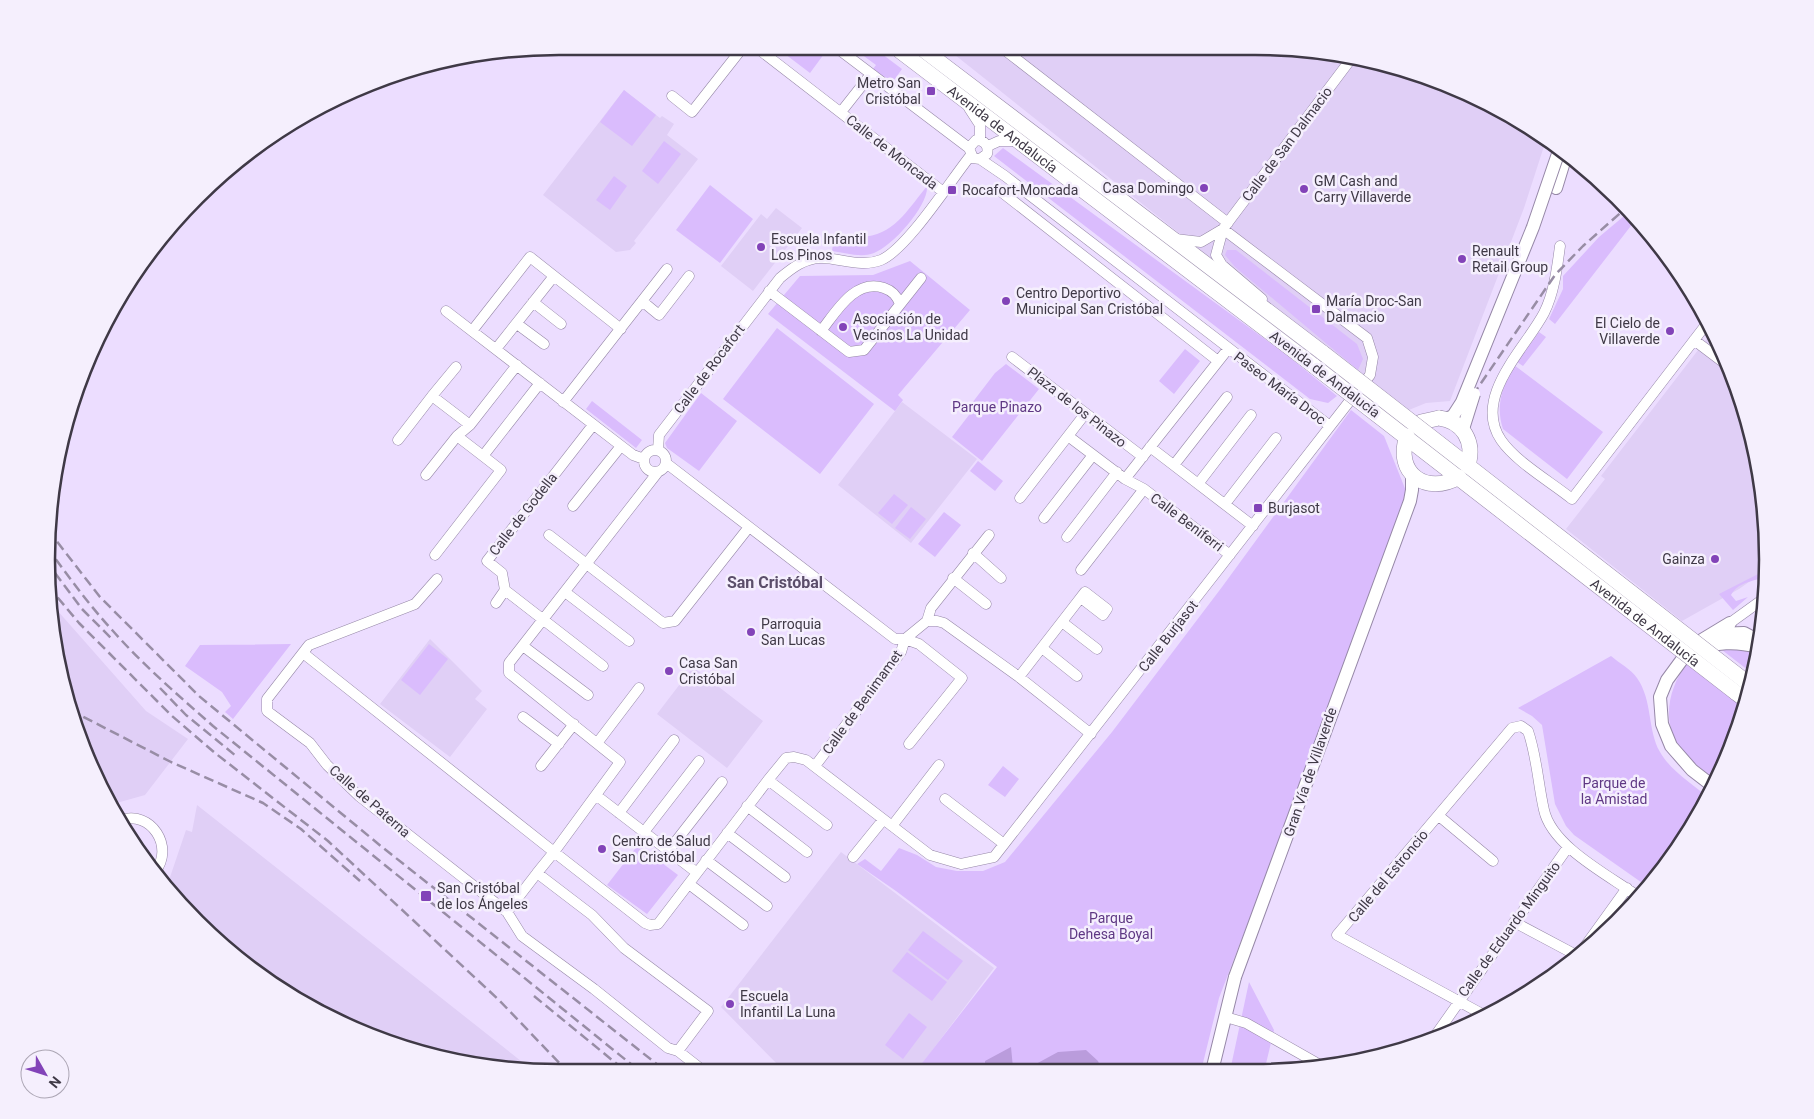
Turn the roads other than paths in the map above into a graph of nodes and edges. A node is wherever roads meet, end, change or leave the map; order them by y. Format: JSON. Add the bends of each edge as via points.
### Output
{"nodes":[{"id":1,"x":737,"y":55,"type":"edge"},
{"id":2,"x":766,"y":55,"type":"edge"},
{"id":3,"x":847,"y":55,"type":"edge"},
{"id":4,"x":905,"y":55,"type":"edge"},
{"id":5,"x":929,"y":55,"type":"edge"},
{"id":6,"x":1011,"y":55,"type":"edge"},
{"id":7,"x":1348,"y":64,"type":"edge"},
{"id":8,"x":871,"y":74,"type":"junction"},
{"id":9,"x":957,"y":95,"type":"junction"},
{"id":10,"x":672,"y":96,"type":"dead end"},
{"id":11,"x":841,"y":112,"type":"junction"},
{"id":12,"x":1019,"y":141,"type":"junction"},
{"id":13,"x":979,"y":150,"type":"junction"},
{"id":14,"x":1557,"y":156,"type":"edge"},
{"id":15,"x":1564,"y":161,"type":"edge"},
{"id":16,"x":999,"y":190,"type":"dead end"},
{"id":17,"x":942,"y":192,"type":"junction"},
{"id":18,"x":1226,"y":226,"type":"junction"},
{"id":19,"x":1174,"y":239,"type":"junction"},
{"id":20,"x":1560,"y":246,"type":"dead end"},
{"id":21,"x":667,"y":269,"type":"dead end"},
{"id":22,"x":554,"y":276,"type":"junction"},
{"id":23,"x":689,"y":276,"type":"dead end"},
{"id":24,"x":921,"y":278,"type":"dead end"},
{"id":25,"x":769,"y":291,"type":"junction"},
{"id":26,"x":533,"y":302,"type":"junction"},
{"id":27,"x":642,"y":302,"type":"junction"},
{"id":28,"x":900,"y":304,"type":"junction"},
{"id":29,"x":446,"y":311,"type":"dead end"},
{"id":30,"x":1283,"y":322,"type":"junction"},
{"id":31,"x":517,"y":324,"type":"junction"},
{"id":32,"x":561,"y":324,"type":"dead end"},
{"id":33,"x":621,"y":329,"type":"junction"},
{"id":34,"x":1703,"y":329,"type":"edge"},
{"id":35,"x":472,"y":331,"type":"junction"},
{"id":36,"x":821,"y":331,"type":"junction"},
{"id":37,"x":1694,"y":340,"type":"junction"},
{"id":38,"x":544,"y":344,"type":"dead end"},
{"id":39,"x":1228,"y":349,"type":"junction"},
{"id":40,"x":496,"y":350,"type":"junction"},
{"id":41,"x":1717,"y":356,"type":"edge"},
{"id":42,"x":1012,"y":357,"type":"dead end"},
{"id":43,"x":1218,"y":361,"type":"junction"},
{"id":44,"x":516,"y":365,"type":"junction"},
{"id":45,"x":456,"y":367,"type":"dead end"},
{"id":46,"x":540,"y":384,"type":"junction"},
{"id":47,"x":432,"y":396,"type":"junction"},
{"id":48,"x":1227,"y":397,"type":"dead end"},
{"id":49,"x":563,"y":402,"type":"junction"},
{"id":50,"x":1085,"y":414,"type":"junction"},
{"id":51,"x":1251,"y":415,"type":"dead end"},
{"id":52,"x":1446,"y":419,"type":"junction"},
{"id":53,"x":470,"y":425,"type":"junction"},
{"id":54,"x":593,"y":425,"type":"junction"},
{"id":55,"x":1330,"y":426,"type":"junction"},
{"id":56,"x":1463,"y":429,"type":"junction"},
{"id":57,"x":1411,"y":430,"type":"junction"},
{"id":58,"x":457,"y":436,"type":"junction"},
{"id":59,"x":1068,"y":436,"type":"junction"},
{"id":60,"x":1276,"y":438,"type":"dead end"},
{"id":61,"x":398,"y":440,"type":"dead end"},
{"id":62,"x":621,"y":446,"type":"junction"},
{"id":63,"x":1150,"y":447,"type":"junction"},
{"id":64,"x":658,"y":450,"type":"junction"},
{"id":65,"x":1093,"y":454,"type":"junction"},
{"id":66,"x":483,"y":456,"type":"junction"},
{"id":67,"x":1142,"y":457,"type":"junction"},
{"id":68,"x":644,"y":459,"type":"junction"},
{"id":69,"x":666,"y":463,"type":"junction"},
{"id":70,"x":1174,"y":465,"type":"junction"},
{"id":71,"x":1468,"y":465,"type":"junction"},
{"id":72,"x":658,"y":472,"type":"junction"},
{"id":73,"x":1412,"y":474,"type":"junction"},
{"id":74,"x":426,"y":475,"type":"dead end"},
{"id":75,"x":1121,"y":476,"type":"junction"},
{"id":76,"x":1459,"y":477,"type":"junction"},
{"id":77,"x":1198,"y":484,"type":"junction"},
{"id":78,"x":1426,"y":484,"type":"junction"},
{"id":79,"x":1144,"y":489,"type":"junction"},
{"id":80,"x":1020,"y":498,"type":"dead end"},
{"id":81,"x":1224,"y":504,"type":"junction"},
{"id":82,"x":573,"y":506,"type":"dead end"},
{"id":83,"x":1044,"y":518,"type":"dead end"},
{"id":84,"x":1253,"y":526,"type":"junction"},
{"id":85,"x":749,"y":527,"type":"junction"},
{"id":86,"x":549,"y":535,"type":"dead end"},
{"id":87,"x":989,"y":535,"type":"dead end"},
{"id":88,"x":1067,"y":536,"type":"dead end"},
{"id":89,"x":973,"y":553,"type":"junction"},
{"id":90,"x":435,"y":555,"type":"dead end"},
{"id":91,"x":1230,"y":555,"type":"junction"},
{"id":92,"x":587,"y":564,"type":"junction"},
{"id":93,"x":1080,"y":570,"type":"dead end"},
{"id":94,"x":953,"y":578,"type":"junction"},
{"id":95,"x":1001,"y":578,"type":"dead end"},
{"id":96,"x":437,"y":579,"type":"dead end"},
{"id":97,"x":505,"y":590,"type":"junction"},
{"id":98,"x":565,"y":592,"type":"junction"},
{"id":99,"x":1081,"y":598,"type":"dead end"},
{"id":100,"x":496,"y":603,"type":"dead end"},
{"id":101,"x":986,"y":604,"type":"dead end"},
{"id":102,"x":1757,"y":604,"type":"edge"},
{"id":103,"x":1748,"y":611,"type":"junction"},
{"id":104,"x":544,"y":620,"type":"junction"},
{"id":105,"x":927,"y":622,"type":"junction"},
{"id":106,"x":1062,"y":622,"type":"junction"},
{"id":107,"x":1735,"y":634,"type":"junction"},
{"id":108,"x":906,"y":639,"type":"junction"},
{"id":109,"x":1752,"y":639,"type":"edge"},
{"id":110,"x":629,"y":641,"type":"dead end"},
{"id":111,"x":1752,"y":643,"type":"edge"},
{"id":112,"x":523,"y":646,"type":"junction"},
{"id":113,"x":1042,"y":648,"type":"junction"},
{"id":114,"x":1097,"y":649,"type":"dead end"},
{"id":115,"x":303,"y":653,"type":"junction"},
{"id":116,"x":1677,"y":664,"type":"junction"},
{"id":117,"x":604,"y":666,"type":"dead end"},
{"id":118,"x":1077,"y":676,"type":"dead end"},
{"id":119,"x":1019,"y":678,"type":"junction"},
{"id":120,"x":639,"y":688,"type":"dead end"},
{"id":121,"x":1742,"y":688,"type":"edge"},
{"id":122,"x":1742,"y":688,"type":"edge"},
{"id":123,"x":588,"y":695,"type":"dead end"},
{"id":124,"x":523,"y":717,"type":"dead end"},
{"id":125,"x":574,"y":724,"type":"junction"},
{"id":126,"x":1091,"y":734,"type":"junction"},
{"id":127,"x":674,"y":740,"type":"dead end"},
{"id":128,"x":598,"y":742,"type":"junction"},
{"id":129,"x":559,"y":744,"type":"junction"},
{"id":130,"x":909,"y":744,"type":"dead end"},
{"id":131,"x":698,"y":761,"type":"dead end"},
{"id":132,"x":939,"y":765,"type":"dead end"},
{"id":133,"x":541,"y":766,"type":"dead end"},
{"id":134,"x":815,"y":766,"type":"junction"},
{"id":135,"x":768,"y":780,"type":"junction"},
{"id":136,"x":722,"y":782,"type":"dead end"},
{"id":137,"x":1707,"y":782,"type":"edge"},
{"id":138,"x":597,"y":796,"type":"junction"},
{"id":139,"x":945,"y":799,"type":"dead end"},
{"id":140,"x":747,"y":806,"type":"junction"},
{"id":141,"x":619,"y":813,"type":"junction"},
{"id":142,"x":1439,"y":816,"type":"junction"},
{"id":143,"x":127,"y":819,"type":"edge"},
{"id":144,"x":888,"y":823,"type":"junction"},
{"id":145,"x":827,"y":825,"type":"dead end"},
{"id":146,"x":644,"y":832,"type":"junction"},
{"id":147,"x":727,"y":833,"type":"junction"},
{"id":148,"x":1004,"y":844,"type":"junction"},
{"id":149,"x":1568,"y":847,"type":"junction"},
{"id":150,"x":669,"y":850,"type":"junction"},
{"id":151,"x":554,"y":852,"type":"junction"},
{"id":152,"x":807,"y":852,"type":"dead end"},
{"id":153,"x":853,"y":857,"type":"dead end"},
{"id":154,"x":706,"y":860,"type":"junction"},
{"id":155,"x":1493,"y":861,"type":"dead end"},
{"id":156,"x":158,"y":866,"type":"edge"},
{"id":157,"x":696,"y":872,"type":"junction"},
{"id":158,"x":537,"y":873,"type":"junction"},
{"id":159,"x":785,"y":877,"type":"dead end"},
{"id":160,"x":690,"y":884,"type":"junction"},
{"id":161,"x":1627,"y":888,"type":"junction"},
{"id":162,"x":1633,"y":893,"type":"edge"},
{"id":163,"x":767,"y":906,"type":"dead end"},
{"id":164,"x":507,"y":912,"type":"junction"},
{"id":165,"x":1514,"y":922,"type":"junction"},
{"id":166,"x":743,"y":925,"type":"dead end"},
{"id":167,"x":1598,"y":929,"type":"edge"},
{"id":168,"x":1571,"y":952,"type":"edge"},
{"id":169,"x":1238,"y":978,"type":"junction"},
{"id":170,"x":1457,"y":1001,"type":"junction"},
{"id":171,"x":1478,"y":1012,"type":"edge"},
{"id":172,"x":1229,"y":1018,"type":"junction"},
{"id":173,"x":1439,"y":1029,"type":"edge"},
{"id":174,"x":678,"y":1051,"type":"junction"},
{"id":175,"x":1313,"y":1061,"type":"edge"},
{"id":176,"x":695,"y":1064,"type":"edge"},
{"id":177,"x":1214,"y":1064,"type":"edge"},
{"id":178,"x":1219,"y":1064,"type":"edge"}],
"edges":[{"from":1,"to":10,"type":"street","via":[[692,112]]},
{"from":2,"to":11,"type":"street","name":"Calle de Moncada"},
{"from":3,"to":8,"type":"street"},
{"from":4,"to":9,"type":"main road","name":"Avenida de Andalucía"},
{"from":5,"to":19,"type":"main road","name":"Avenida de Andalucía"},
{"from":6,"to":18,"type":"street","name":"Paseo María Droc"},
{"from":7,"to":18,"type":"street","name":"Calle de San Dalmacio"},
{"from":8,"to":11,"type":"street","name":"Calle de Moncada"},
{"from":8,"to":13,"type":"street"},
{"from":9,"to":12,"type":"main road","name":"Avenida de Andalucía"},
{"from":9,"to":13,"type":"street","via":[[980,125]]},
{"from":11,"to":17,"type":"street","name":"Calle de Moncada"},
{"from":12,"to":13,"type":"street","via":[[999,141]]},
{"from":12,"to":57,"type":"main road","name":"Avenida de Andalucía","bridge":true,"via":[[1314,366]]},
{"from":13,"to":17,"type":"street","name":"Calle de Rocafort"},
{"from":13,"to":39,"type":"street","name":"Paseo María Droc","via":[[1004,176]]},
{"from":14,"to":52,"type":"street","bridge":true,"via":[[1533,227],[1462,402],[1453,416]]},
{"from":15,"to":56,"type":"street","bridge":true,"via":[[1540,232],[1469,405]]},
{"from":16,"to":43,"type":"street","name":"Paseo María Droc"},
{"from":17,"to":25,"type":"street","name":"Calle de Rocafort","via":[[908,237],[882,259],[857,263],[820,258],[804,262],[780,278]]},
{"from":18,"to":19,"type":"street","name":"Calle de San Dalmacio","via":[[1201,242]]},
{"from":18,"to":30,"type":"street","name":"Calle de San Dalmacio","via":[[1216,255]]},
{"from":18,"to":55,"type":"street","name":"Paseo María Droc","via":[[1367,338],[1374,357],[1370,375]]},
{"from":19,"to":30,"type":"main road","name":"Avenida de Andalucía"},
{"from":20,"to":37,"type":"street","via":[[1552,290],[1544,312],[1502,379],[1495,397],[1493,419],[1500,439],[1510,450],[1572,499]]},
{"from":21,"to":27,"type":"street"},
{"from":22,"to":26,"type":"street"},
{"from":22,"to":33,"type":"street"},
{"from":22,"to":35,"type":"street","via":[[530,257]]},
{"from":23,"to":27,"type":"street","via":[[660,315]]},
{"from":24,"to":28,"type":"street"},
{"from":25,"to":36,"type":"street"},
{"from":25,"to":64,"type":"street","name":"Calle de Rocafort","via":[[658,435]]},
{"from":26,"to":31,"type":"street"},
{"from":26,"to":32,"type":"street"},
{"from":27,"to":33,"type":"street"},
{"from":28,"to":36,"type":"street","via":[[897,297],[880,287],[856,291]]},
{"from":28,"to":36,"type":"street","via":[[864,350],[849,352]]},
{"from":29,"to":35,"type":"street"},
{"from":30,"to":57,"type":"main road","name":"Avenida de Andalucía","bridge":true},
{"from":31,"to":38,"type":"street"},
{"from":31,"to":40,"type":"street"},
{"from":33,"to":49,"type":"street"},
{"from":34,"to":37,"type":"street"},
{"from":35,"to":40,"type":"street"},
{"from":37,"to":41,"type":"street"},
{"from":39,"to":43,"type":"street"},
{"from":39,"to":55,"type":"street","name":"Paseo María Droc"},
{"from":40,"to":44,"type":"street"},
{"from":42,"to":50,"type":"street","name":"Plaza de los Pinazo"},
{"from":43,"to":63,"type":"street"},
{"from":44,"to":46,"type":"street"},
{"from":44,"to":53,"type":"street"},
{"from":45,"to":47,"type":"street"},
{"from":46,"to":49,"type":"street"},
{"from":46,"to":66,"type":"street"},
{"from":47,"to":53,"type":"street"},
{"from":47,"to":61,"type":"street"},
{"from":48,"to":70,"type":"street"},
{"from":49,"to":54,"type":"street"},
{"from":50,"to":59,"type":"street"},
{"from":50,"to":67,"type":"street","name":"Plaza de los Pinazo"},
{"from":51,"to":77,"type":"street"},
{"from":52,"to":56,"type":"main road","bridge":true},
{"from":52,"to":57,"type":"main road","bridge":true,"via":[[1429,419]]},
{"from":53,"to":58,"type":"street"},
{"from":54,"to":62,"type":"street"},
{"from":54,"to":97,"type":"street","name":"Calle de Godella","via":[[487,561],[502,573]]},
{"from":55,"to":84,"type":"street","name":"Calle Burjasot"},
{"from":56,"to":71,"type":"main road","bridge":true,"via":[[1471,449]]},
{"from":57,"to":71,"type":"main road","name":"Avenida de Andalucía","bridge":true},
{"from":57,"to":73,"type":"main road","bridge":true,"via":[[1403,456]]},
{"from":57,"to":76,"type":"main road","name":"Avenida de Andalucía","bridge":true},
{"from":58,"to":66,"type":"street"},
{"from":58,"to":74,"type":"street"},
{"from":59,"to":65,"type":"street","name":"Calle Beniferri"},
{"from":59,"to":80,"type":"street"},
{"from":60,"to":81,"type":"street"},
{"from":62,"to":68,"type":"street"},
{"from":62,"to":82,"type":"street"},
{"from":63,"to":67,"type":"street"},
{"from":63,"to":70,"type":"street"},
{"from":64,"to":68,"type":"street","via":[[652,450]]},
{"from":64,"to":69,"type":"street","via":[[666,458]]},
{"from":65,"to":75,"type":"street","name":"Calle Beniferri"},
{"from":65,"to":83,"type":"street"},
{"from":66,"to":90,"type":"street","via":[[501,470]]},
{"from":67,"to":75,"type":"street"},
{"from":68,"to":72,"type":"street","via":[[648,469]]},
{"from":69,"to":72,"type":"street"},
{"from":69,"to":85,"type":"street"},
{"from":70,"to":77,"type":"street"},
{"from":71,"to":76,"type":"main road","bridge":true},
{"from":71,"to":121,"type":"main road","name":"Avenida de Andalucía","bridge":true},
{"from":72,"to":92,"type":"street"},
{"from":73,"to":78,"type":"main road","bridge":true},
{"from":73,"to":169,"type":"street","name":"Gran Vía de Villaverde","bridge":true,"via":[[1410,501],[1254,920]]},
{"from":75,"to":79,"type":"street","name":"Calle Beniferri"},
{"from":75,"to":88,"type":"street"},
{"from":76,"to":78,"type":"main road","bridge":true,"via":[[1449,483]]},
{"from":76,"to":122,"type":"main road","name":"Avenida de Andalucía","bridge":true},
{"from":77,"to":81,"type":"street"},
{"from":78,"to":169,"type":"street","name":"Gran Vía de Villaverde","via":[[1415,503]]},
{"from":79,"to":91,"type":"street","name":"Calle Beniferri"},
{"from":79,"to":93,"type":"street","name":"Calle Beniferri"},
{"from":81,"to":84,"type":"street"},
{"from":84,"to":91,"type":"street","name":"Calle Burjasot"},
{"from":85,"to":92,"type":"street","via":[[675,621],[664,623]]},
{"from":85,"to":108,"type":"street","via":[[883,630],[896,639]]},
{"from":86,"to":92,"type":"street"},
{"from":87,"to":89,"type":"street"},
{"from":89,"to":94,"type":"street"},
{"from":89,"to":95,"type":"street"},
{"from":91,"to":126,"type":"street","name":"Calle Burjasot"},
{"from":92,"to":98,"type":"street"},
{"from":94,"to":101,"type":"street"},
{"from":94,"to":105,"type":"street","via":[[931,608]]},
{"from":96,"to":115,"type":"street","name":"Calle de Paterna","via":[[415,604],[309,645]]},
{"from":97,"to":100,"type":"street"},
{"from":97,"to":104,"type":"street","name":"Calle de Godella"},
{"from":98,"to":104,"type":"street"},
{"from":98,"to":110,"type":"street"},
{"from":99,"to":106,"type":"street"},
{"from":102,"to":103,"type":"street"},
{"from":103,"to":107,"type":"street"},
{"from":103,"to":107,"type":"street"},
{"from":104,"to":112,"type":"street"},
{"from":104,"to":117,"type":"street"},
{"from":105,"to":108,"type":"street"},
{"from":105,"to":119,"type":"street","via":[[944,623]]},
{"from":106,"to":113,"type":"street"},
{"from":106,"to":114,"type":"street"},
{"from":107,"to":109,"type":"street"},
{"from":107,"to":111,"type":"street"},
{"from":107,"to":116,"type":"street","via":[[1696,650]]},
{"from":107,"to":116,"type":"street","via":[[1712,634],[1692,646]]},
{"from":108,"to":130,"type":"street","name":"Calle de Benimamet","via":[[919,644],[962,678]]},
{"from":108,"to":134,"type":"street","name":"Calle de Benimamet","via":[[901,652]]},
{"from":112,"to":123,"type":"street"},
{"from":112,"to":125,"type":"street","via":[[509,664],[509,673]]},
{"from":113,"to":118,"type":"street"},
{"from":113,"to":119,"type":"street"},
{"from":115,"to":151,"type":"street"},
{"from":115,"to":164,"type":"street","name":"Calle de Paterna","via":[[266,698],[267,711],[310,743],[359,796]]},
{"from":116,"to":137,"type":"street","via":[[1660,697],[1662,724],[1671,746]]},
{"from":119,"to":126,"type":"street"},
{"from":120,"to":128,"type":"street"},
{"from":124,"to":129,"type":"street"},
{"from":125,"to":128,"type":"street"},
{"from":125,"to":129,"type":"street"},
{"from":126,"to":148,"type":"street","name":"Calle Burjasot"},
{"from":127,"to":141,"type":"street"},
{"from":128,"to":138,"type":"street","via":[[620,762]]},
{"from":129,"to":133,"type":"street"},
{"from":131,"to":146,"type":"street"},
{"from":132,"to":144,"type":"street"},
{"from":134,"to":135,"type":"street","name":"Calle de Benimamet","via":[[802,758],[786,758]]},
{"from":134,"to":144,"type":"street","name":"Calle Burjasot"},
{"from":135,"to":140,"type":"street","name":"Calle de Benimamet"},
{"from":135,"to":145,"type":"street"},
{"from":136,"to":150,"type":"street"},
{"from":138,"to":141,"type":"street"},
{"from":138,"to":151,"type":"street"},
{"from":139,"to":148,"type":"street"},
{"from":140,"to":147,"type":"street","name":"Calle de Benimamet"},
{"from":140,"to":152,"type":"street"},
{"from":141,"to":146,"type":"street"},
{"from":142,"to":149,"type":"street","name":"Calle del Estroncio","via":[[1510,729],[1519,726],[1528,731],[1544,812]]},
{"from":142,"to":155,"type":"street"},
{"from":142,"to":170,"type":"street","name":"Calle del Estroncio","via":[[1337,935]]},
{"from":143,"to":156,"type":"street","via":[[137,818],[155,829],[163,848]]},
{"from":144,"to":148,"type":"street","name":"Calle Burjasot","via":[[930,855],[961,864],[994,857]]},
{"from":144,"to":153,"type":"street"},
{"from":146,"to":150,"type":"street"},
{"from":147,"to":154,"type":"street","name":"Calle de Benimamet"},
{"from":147,"to":159,"type":"street"},
{"from":149,"to":161,"type":"street"},
{"from":149,"to":165,"type":"street","name":"Calle de Eduardo Minguito"},
{"from":150,"to":157,"type":"street"},
{"from":151,"to":158,"type":"street"},
{"from":151,"to":160,"type":"street","name":"Calle de Benimamet","via":[[650,925],[658,924]]},
{"from":154,"to":157,"type":"street","name":"Calle de Benimamet"},
{"from":154,"to":163,"type":"street"},
{"from":157,"to":160,"type":"street","name":"Calle de Benimamet"},
{"from":158,"to":164,"type":"street"},
{"from":158,"to":174,"type":"street","via":[[592,915],[624,948],[708,1011]]},
{"from":160,"to":166,"type":"street"},
{"from":161,"to":162,"type":"street"},
{"from":161,"to":167,"type":"street"},
{"from":164,"to":174,"type":"street","via":[[522,936],[668,1048]]},
{"from":165,"to":168,"type":"street"},
{"from":165,"to":170,"type":"street","name":"Calle de Eduardo Minguito"},
{"from":169,"to":172,"type":"street","name":"Gran Vía de Villaverde"},
{"from":169,"to":177,"type":"street","name":"Gran Vía de Villaverde"},
{"from":170,"to":171,"type":"street"},
{"from":170,"to":173,"type":"street","name":"Calle de Eduardo Minguito"},
{"from":172,"to":175,"type":"street","via":[[1246,1023]]},
{"from":172,"to":178,"type":"street","name":"Gran Vía de Villaverde"},
{"from":174,"to":176,"type":"street"}]}
